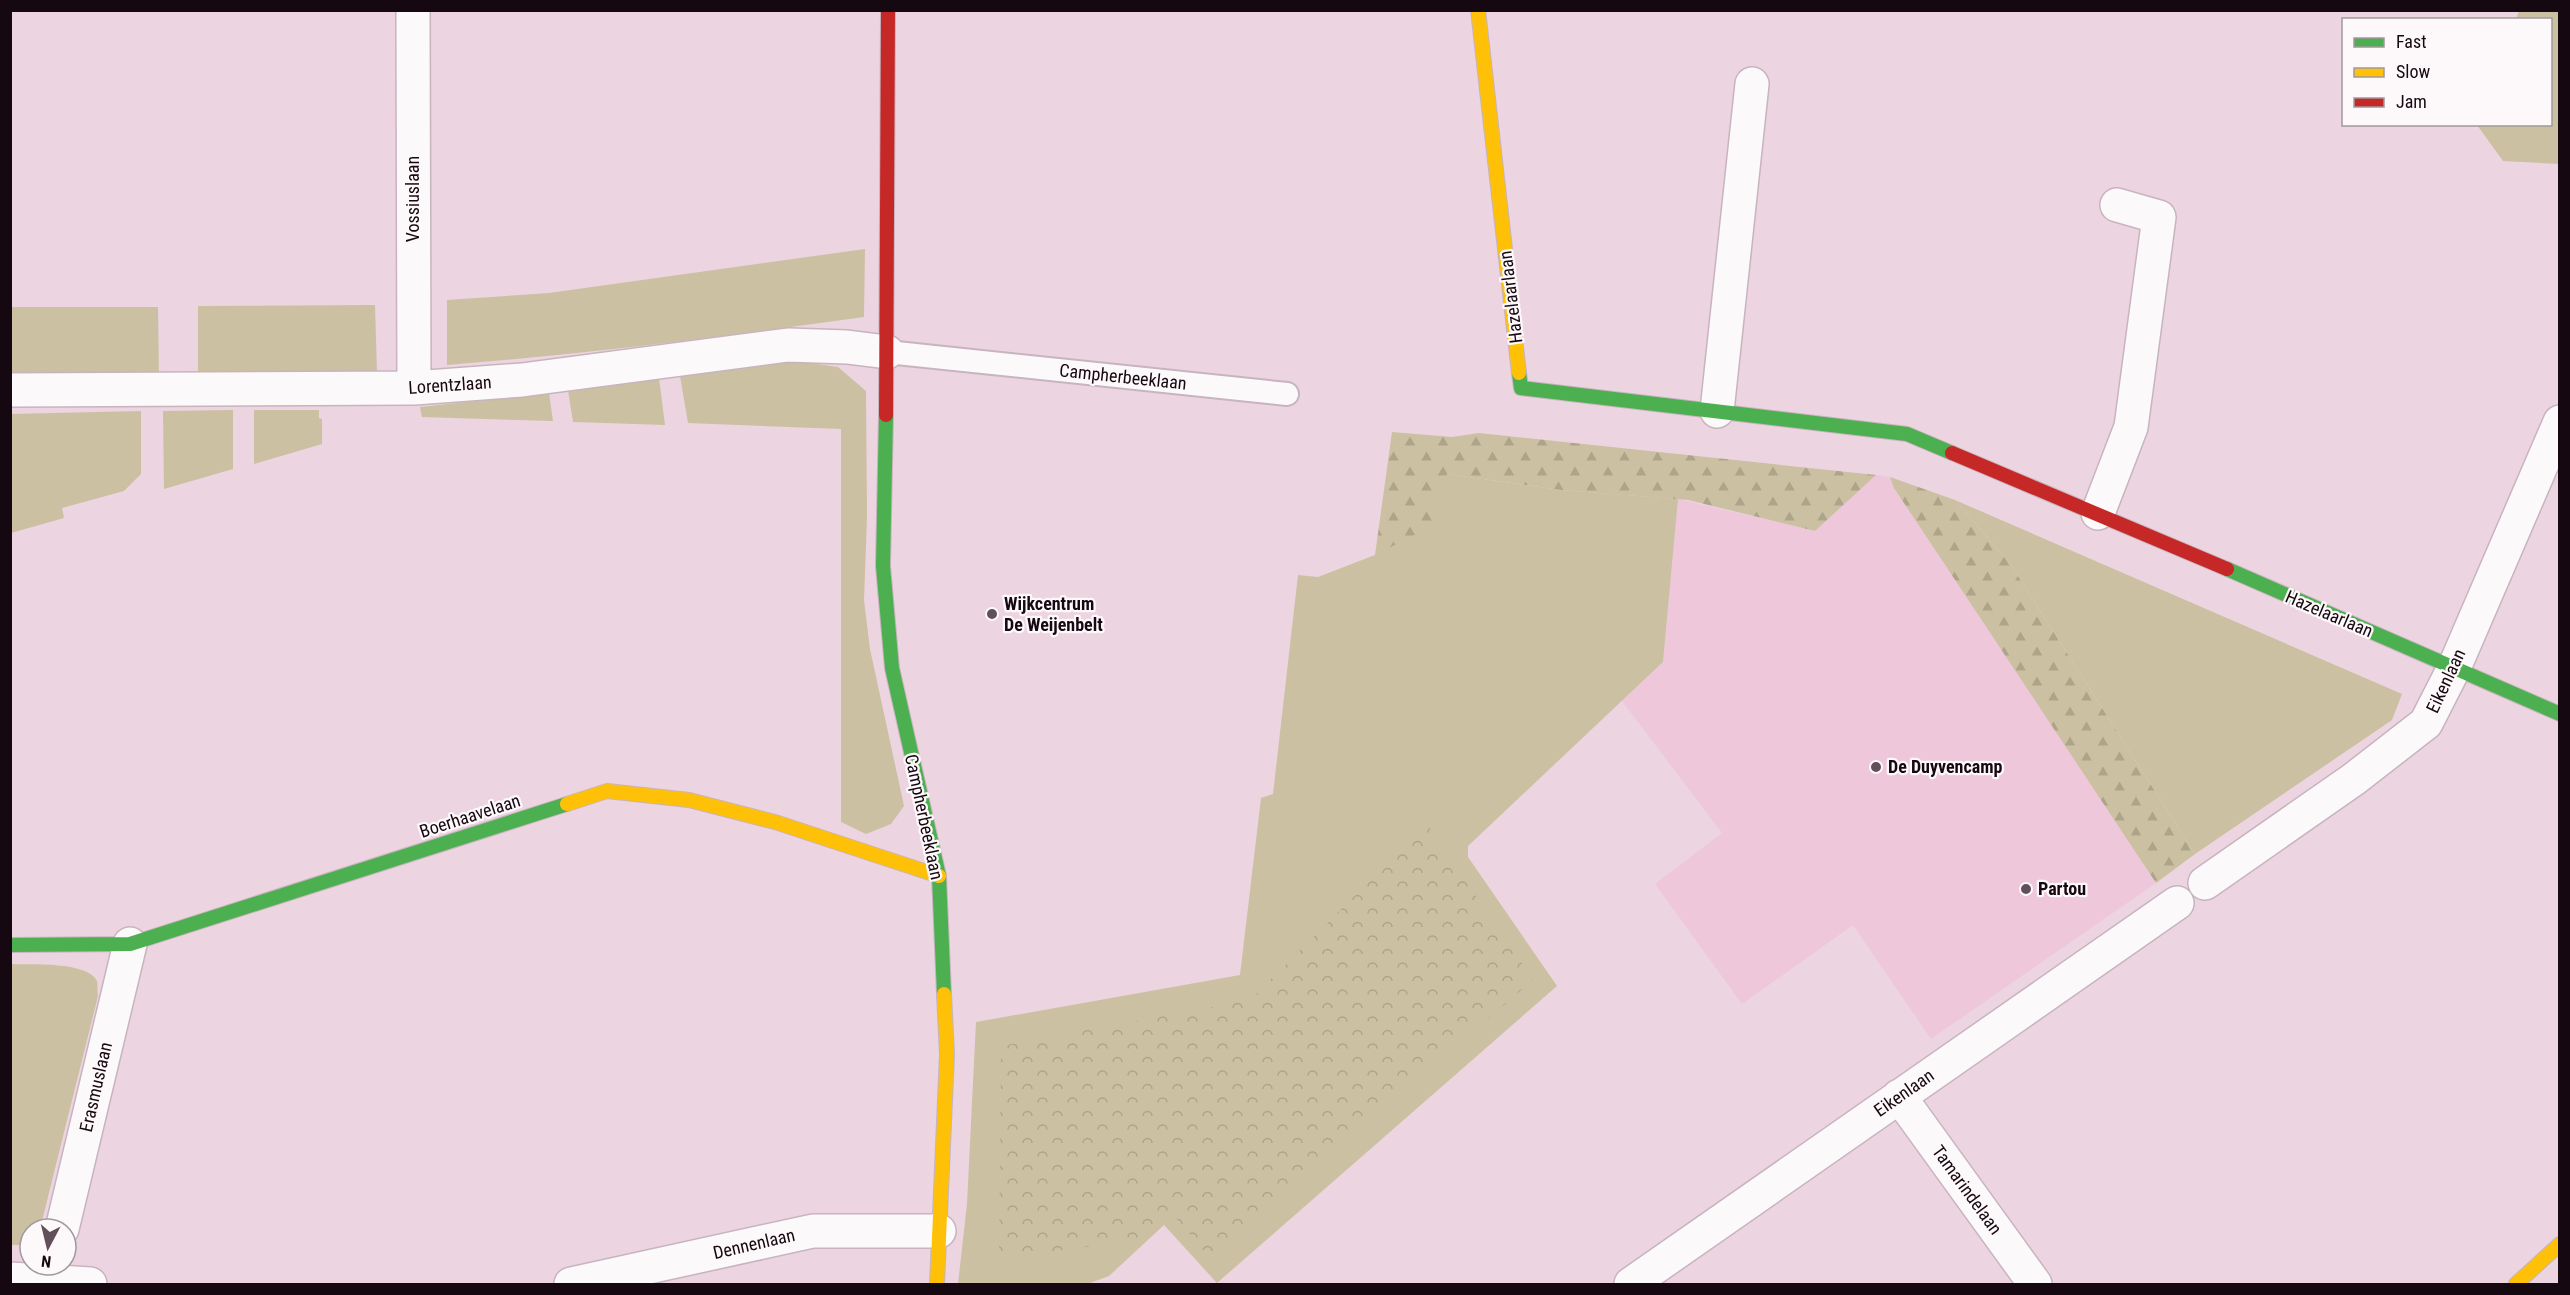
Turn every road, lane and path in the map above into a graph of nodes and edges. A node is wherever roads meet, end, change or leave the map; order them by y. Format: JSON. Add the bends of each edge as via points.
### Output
{"nodes":[{"id":1,"x":413,"y":10,"type":"edge"},
{"id":2,"x":888,"y":10,"type":"edge"},
{"id":3,"x":1478,"y":10,"type":"edge"},
{"id":4,"x":1752,"y":84,"type":"dead end"},
{"id":5,"x":2117,"y":205,"type":"dead end"},
{"id":6,"x":887,"y":351,"type":"junction"},
{"id":7,"x":414,"y":388,"type":"junction"},
{"id":8,"x":10,"y":390,"type":"edge"},
{"id":9,"x":1287,"y":394,"type":"dead end"},
{"id":10,"x":1717,"y":411,"type":"junction"},
{"id":11,"x":2559,"y":422,"type":"edge"},
{"id":12,"x":2098,"y":513,"type":"junction"},
{"id":13,"x":2454,"y":668,"type":"junction"},
{"id":14,"x":2559,"y":714,"type":"edge"},
{"id":15,"x":939,"y":876,"type":"junction"},
{"id":16,"x":2205,"y":884,"type":"dead end"},
{"id":17,"x":2177,"y":903,"type":"dead end"},
{"id":18,"x":130,"y":944,"type":"junction"},
{"id":19,"x":10,"y":945,"type":"edge"},
{"id":20,"x":1899,"y":1096,"type":"junction"},
{"id":21,"x":65,"y":1217,"type":"edge"},
{"id":22,"x":939,"y":1231,"type":"junction"},
{"id":23,"x":2559,"y":1244,"type":"edge"},
{"id":24,"x":66,"y":1277,"type":"edge"},
{"id":25,"x":90,"y":1284,"type":"edge"},
{"id":26,"x":571,"y":1284,"type":"edge"},
{"id":27,"x":937,"y":1284,"type":"edge"},
{"id":28,"x":1631,"y":1284,"type":"edge"},
{"id":29,"x":2035,"y":1284,"type":"edge"},
{"id":30,"x":2516,"y":1284,"type":"edge"}],
"edges":[{"from":1,"to":7,"type":"street","name":"Vossiuslaan"},
{"from":2,"to":6,"type":"street","name":"Campherbeeklaan"},
{"from":3,"to":10,"type":"street","name":"Hazelaarlaan","via":[[1521,388]]},
{"from":4,"to":10,"type":"street"},
{"from":5,"to":12,"type":"street","via":[[2159,217],[2132,427]]},
{"from":6,"to":7,"type":"street","name":"Lorentzlaan","via":[[788,345],[522,380]]},
{"from":6,"to":9,"type":"lane","name":"Campherbeeklaan"},
{"from":6,"to":15,"type":"street","name":"Campherbeeklaan","via":[[883,547],[892,668]]},
{"from":7,"to":8,"type":"street","name":"Lorentzlaan"},
{"from":10,"to":12,"type":"street","name":"Hazelaarlaan","via":[[1907,434]]},
{"from":11,"to":13,"type":"street","name":"Eikenlaan"},
{"from":12,"to":13,"type":"street","name":"Hazelaarlaan"},
{"from":13,"to":14,"type":"street","name":"Hazelaarlaan"},
{"from":13,"to":16,"type":"street","name":"Eikenlaan","via":[[2426,723]]},
{"from":15,"to":18,"type":"street","name":"Boerhaavelaan","via":[[775,822],[689,800],[607,791]]},
{"from":15,"to":22,"type":"street","name":"Campherbeeklaan","via":[[947,1054]]},
{"from":17,"to":20,"type":"street","name":"Eikenlaan"},
{"from":18,"to":19,"type":"street","name":"Boerhaavelaan"},
{"from":18,"to":21,"type":"street","name":"Erasmuslaan"},
{"from":20,"to":28,"type":"street","name":"Eikenlaan"},
{"from":20,"to":29,"type":"street","name":"Tamarindelaan"},
{"from":22,"to":26,"type":"street","name":"Dennenlaan","via":[[813,1231]]},
{"from":22,"to":27,"type":"street","name":"Campherbeeklaan"},
{"from":23,"to":30,"type":"street"},
{"from":24,"to":25,"type":"street"}]}
